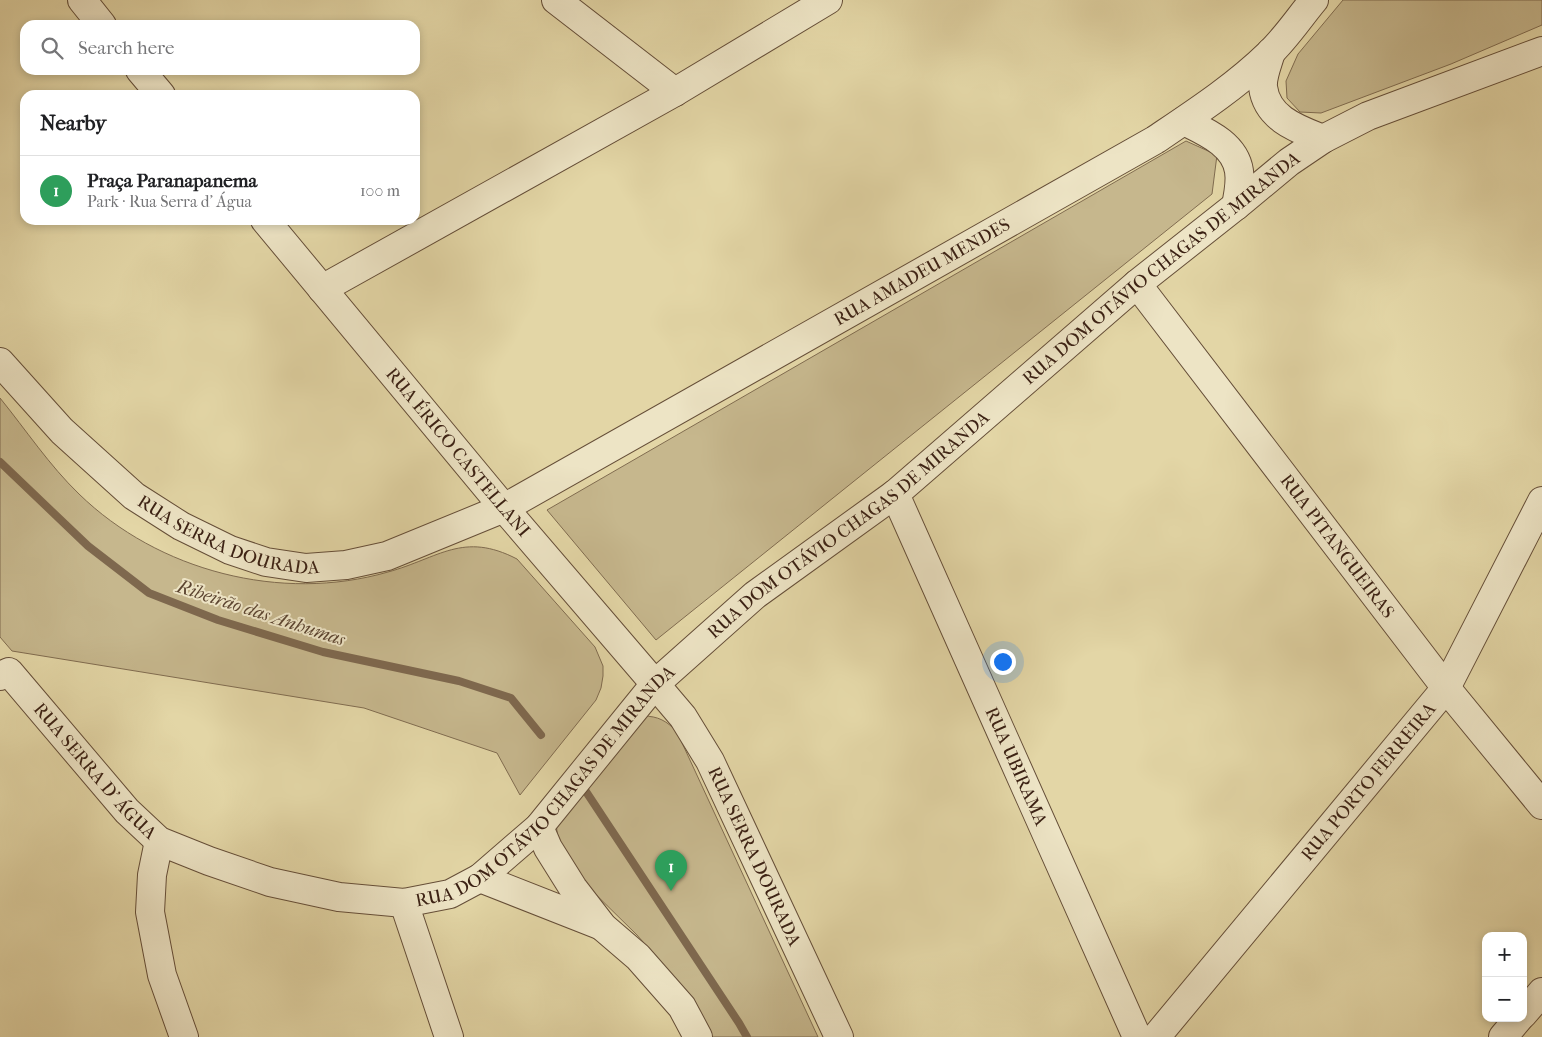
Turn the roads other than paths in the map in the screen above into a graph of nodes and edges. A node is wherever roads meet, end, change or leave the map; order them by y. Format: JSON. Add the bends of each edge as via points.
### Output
{"nodes":[{"id":1,"x":82,"y":0,"type":"edge"},
{"id":2,"x":556,"y":0,"type":"edge"},
{"id":3,"x":828,"y":0,"type":"edge"},
{"id":4,"x":1314,"y":0,"type":"edge"},
{"id":5,"x":98,"y":20,"type":"edge"},
{"id":6,"x":1542,"y":51,"type":"edge"},
{"id":7,"x":1271,"y":52,"type":"junction"},
{"id":8,"x":144,"y":75,"type":"edge"},
{"id":9,"x":157,"y":90,"type":"edge"},
{"id":10,"x":675,"y":92,"type":"junction"},
{"id":11,"x":1184,"y":120,"type":"junction"},
{"id":12,"x":1323,"y":139,"type":"junction"},
{"id":13,"x":1236,"y":206,"type":"junction"},
{"id":14,"x":269,"y":225,"type":"edge"},
{"id":15,"x":1137,"y":284,"type":"junction"},
{"id":16,"x":322,"y":288,"type":"junction"},
{"id":17,"x":0,"y":362,"type":"edge"},
{"id":18,"x":895,"y":494,"type":"junction"},
{"id":19,"x":1542,"y":501,"type":"edge"},
{"id":20,"x":504,"y":508,"type":"junction"},
{"id":21,"x":3,"y":670,"type":"edge"},
{"id":22,"x":655,"y":684,"type":"junction"},
{"id":23,"x":1446,"y":688,"type":"junction"},
{"id":24,"x":1542,"y":805,"type":"edge"},
{"id":25,"x":539,"y":827,"type":"junction"},
{"id":26,"x":159,"y":841,"type":"junction"},
{"id":27,"x":480,"y":878,"type":"junction"},
{"id":28,"x":404,"y":903,"type":"junction"},
{"id":29,"x":604,"y":927,"type":"junction"},
{"id":30,"x":1542,"y":992,"type":"edge"},
{"id":31,"x":1527,"y":1009,"type":"edge"},
{"id":32,"x":1516,"y":1022,"type":"edge"},
{"id":33,"x":184,"y":1037,"type":"edge"},
{"id":34,"x":449,"y":1037,"type":"edge"},
{"id":35,"x":698,"y":1037,"type":"edge"},
{"id":36,"x":838,"y":1037,"type":"edge"},
{"id":37,"x":1137,"y":1037,"type":"edge"},
{"id":38,"x":1156,"y":1037,"type":"edge"},
{"id":39,"x":1503,"y":1037,"type":"edge"}],
"edges":[{"from":1,"to":5,"type":"street"},
{"from":2,"to":10,"type":"street"},
{"from":3,"to":10,"type":"street"},
{"from":4,"to":7,"type":"street","name":"RUA AMADEU MENDES"},
{"from":6,"to":12,"type":"street","name":"RUA DOM OTÁVIO CHAGAS DE MIRANDA","via":[[1368,116]]},
{"from":7,"to":11,"type":"street","name":"RUA AMADEU MENDES","via":[[1219,97]]},
{"from":7,"to":12,"type":"street","via":[[1263,86],[1267,101],[1294,128]]},
{"from":8,"to":9,"type":"street"},
{"from":10,"to":16,"type":"street"},
{"from":11,"to":13,"type":"street","via":[[1220,141],[1236,160],[1239,182]]},
{"from":11,"to":20,"type":"street","name":"RUA AMADEU MENDES","via":[[1155,140]]},
{"from":12,"to":13,"type":"street","name":"RUA DOM OTÁVIO CHAGAS DE MIRANDA","via":[[1289,162]]},
{"from":13,"to":15,"type":"street","name":"RUA DOM OTÁVIO CHAGAS DE MIRANDA"},
{"from":14,"to":16,"type":"street","name":"RUA ÉRICO CASTELLANI"},
{"from":15,"to":18,"type":"street","name":"RUA DOM OTÁVIO CHAGAS DE MIRANDA"},
{"from":15,"to":23,"type":"street","name":"RUA PITANGUEIRAS"},
{"from":16,"to":20,"type":"street","name":"RUA ÉRICO CASTELLANI"},
{"from":17,"to":20,"type":"street","name":"RUA SERRA DOURADA","via":[[62,431],[134,496],[181,526],[230,550],[266,562],[306,568],[346,565],[387,556]]},
{"from":18,"to":22,"type":"street","name":"RUA DOM OTÁVIO CHAGAS DE MIRANDA","via":[[755,595]]},
{"from":18,"to":37,"type":"street","name":"RUA UBIRAMA"},
{"from":19,"to":23,"type":"street","name":"RUA PORTO FERREIRA"},
{"from":20,"to":22,"type":"street","name":"RUA ÉRICO CASTELLANI"},
{"from":21,"to":26,"type":"street","name":"RUA SERRA D' ÁGUA","via":[[127,811]]},
{"from":22,"to":25,"type":"street","name":"RUA DOM OTÁVIO CHAGAS DE MIRANDA"},
{"from":22,"to":36,"type":"street","name":"RUA SERRA DOURADA","via":[[683,717],[710,761]]},
{"from":23,"to":24,"type":"street","name":"RUA PITANGUEIRAS"},
{"from":23,"to":38,"type":"street","name":"RUA PORTO FERREIRA"},
{"from":25,"to":27,"type":"street","name":"RUA DOM OTÁVIO CHAGAS DE MIRANDA"},
{"from":25,"to":29,"type":"street","via":[[558,866]]},
{"from":26,"to":28,"type":"street","name":"RUA DOM OTÁVIO CHAGAS DE MIRANDA","via":[[270,882],[339,897]]},
{"from":26,"to":33,"type":"street","name":"RUA SERRA D' ÁGUA","via":[[152,875],[150,912],[162,975]]},
{"from":27,"to":28,"type":"street","name":"RUA DOM OTÁVIO CHAGAS DE MIRANDA","via":[[450,894]]},
{"from":27,"to":29,"type":"street"},
{"from":28,"to":34,"type":"street"},
{"from":29,"to":35,"type":"street","via":[[638,958],[682,1008]]},
{"from":30,"to":31,"type":"street"},
{"from":32,"to":39,"type":"street"}]}
